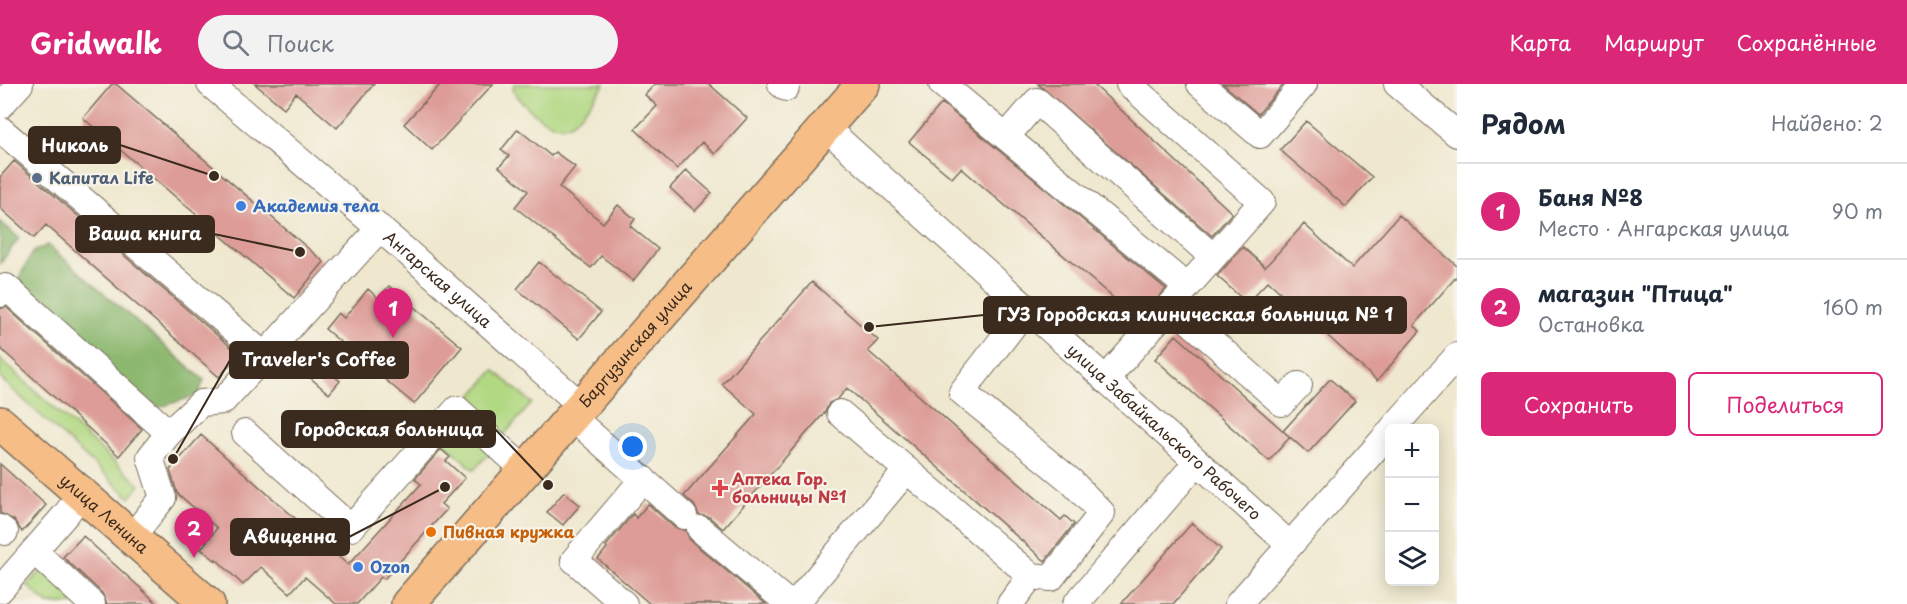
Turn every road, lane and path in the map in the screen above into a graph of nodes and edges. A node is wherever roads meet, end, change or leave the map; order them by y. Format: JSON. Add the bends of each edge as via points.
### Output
{"nodes":[{"id":1,"x":20,"y":84,"type":"edge"},
{"id":2,"x":210,"y":84,"type":"edge"},
{"id":3,"x":863,"y":84,"type":"edge"},
{"id":4,"x":942,"y":84,"type":"edge"},
{"id":5,"x":1129,"y":84,"type":"edge"},
{"id":6,"x":1200,"y":84,"type":"edge"},
{"id":7,"x":1304,"y":84,"type":"edge"},
{"id":8,"x":1397,"y":84,"type":"edge"},
{"id":9,"x":0,"y":106,"type":"edge"},
{"id":10,"x":825,"y":127,"type":"junction"},
{"id":11,"x":0,"y":129,"type":"edge"},
{"id":12,"x":1457,"y":134,"type":"edge"},
{"id":13,"x":1006,"y":137,"type":"junction"},
{"id":14,"x":380,"y":228,"type":"junction"},
{"id":15,"x":1213,"y":257,"type":"junction"},
{"id":16,"x":0,"y":294,"type":"edge"},
{"id":17,"x":1179,"y":296,"type":"junction"},
{"id":18,"x":1026,"y":309,"type":"junction"},
{"id":19,"x":265,"y":356,"type":"junction"},
{"id":20,"x":1456,"y":359,"type":"edge"},
{"id":21,"x":1105,"y":380,"type":"junction"},
{"id":22,"x":1299,"y":385,"type":"dead end"},
{"id":23,"x":577,"y":411,"type":"junction"},
{"id":24,"x":840,"y":413,"type":"dead end"},
{"id":25,"x":0,"y":423,"type":"edge"},
{"id":26,"x":1398,"y":424,"type":"edge"},
{"id":27,"x":169,"y":433,"type":"junction"},
{"id":28,"x":244,"y":433,"type":"dead end"},
{"id":29,"x":1385,"y":437,"type":"edge"},
{"id":30,"x":1197,"y":462,"type":"junction"},
{"id":31,"x":525,"y":470,"type":"junction"},
{"id":32,"x":907,"y":470,"type":"junction"},
{"id":33,"x":643,"y":479,"type":"junction"},
{"id":34,"x":81,"y":494,"type":"junction"},
{"id":35,"x":131,"y":538,"type":"junction"},
{"id":36,"x":1290,"y":545,"type":"junction"},
{"id":37,"x":34,"y":551,"type":"junction"},
{"id":38,"x":1031,"y":576,"type":"junction"},
{"id":39,"x":0,"y":590,"type":"edge"},
{"id":40,"x":92,"y":604,"type":"edge"},
{"id":41,"x":208,"y":604,"type":"edge"},
{"id":42,"x":408,"y":604,"type":"edge"},
{"id":43,"x":624,"y":604,"type":"edge"},
{"id":44,"x":789,"y":604,"type":"edge"},
{"id":45,"x":795,"y":604,"type":"edge"},
{"id":46,"x":1010,"y":604,"type":"edge"},
{"id":47,"x":1076,"y":604,"type":"edge"},
{"id":48,"x":1238,"y":604,"type":"edge"}],
"edges":[{"from":1,"to":9,"type":"street"},
{"from":2,"to":14,"type":"street","name":"Ангарская улица"},
{"from":3,"to":10,"type":"main road","name":"Баргузинская улица"},
{"from":4,"to":13,"type":"street"},
{"from":5,"to":15,"type":"street","via":[[1262,202]]},
{"from":6,"to":7,"type":"street","via":[[1260,135]]},
{"from":8,"to":12,"type":"street"},
{"from":10,"to":18,"type":"street","name":"улица Забайкальского Рабочего"},
{"from":10,"to":23,"type":"main road","name":"Баргузинская улица"},
{"from":11,"to":19,"type":"street"},
{"from":13,"to":15,"type":"street","via":[[1037,101]]},
{"from":13,"to":17,"type":"street"},
{"from":14,"to":19,"type":"street"},
{"from":14,"to":23,"type":"street","name":"Ангарская улица"},
{"from":15,"to":17,"type":"street"},
{"from":16,"to":27,"type":"street","via":[[6,287]]},
{"from":17,"to":21,"type":"street"},
{"from":17,"to":22,"type":"street","via":[[1282,403]]},
{"from":18,"to":21,"type":"street","name":"улица Забайкальского Рабочего"},
{"from":18,"to":38,"type":"street","via":[[962,392],[1071,481],[1102,513],[1051,578]]},
{"from":19,"to":27,"type":"street","via":[[223,401],[201,403]]},
{"from":20,"to":26,"type":"street"},
{"from":21,"to":30,"type":"street","name":"улица Забайкальского Рабочего"},
{"from":23,"to":31,"type":"main road","name":"Баргузинская улица"},
{"from":23,"to":33,"type":"street","name":"Ангарская улица"},
{"from":24,"to":32,"type":"street"},
{"from":25,"to":34,"type":"main road","name":"улица Ленина"},
{"from":27,"to":35,"type":"street","via":[[150,457],[163,498]]},
{"from":28,"to":31,"type":"street","via":[[351,528],[457,409]]},
{"from":29,"to":36,"type":"street"},
{"from":30,"to":36,"type":"street","name":"улица Забайкальского Рабочего"},
{"from":30,"to":47,"type":"street"},
{"from":31,"to":42,"type":"main road","name":"Баргузинская улица"},
{"from":32,"to":38,"type":"street"},
{"from":32,"to":45,"type":"street"},
{"from":33,"to":43,"type":"street","via":[[574,560]]},
{"from":33,"to":44,"type":"street","name":"Ангарская улица"},
{"from":34,"to":35,"type":"main road","name":"улица Ленина"},
{"from":34,"to":37,"type":"street"},
{"from":35,"to":41,"type":"main road","name":"улица Ленина"},
{"from":36,"to":48,"type":"street"},
{"from":37,"to":39,"type":"street"},
{"from":37,"to":40,"type":"street"},
{"from":38,"to":46,"type":"street"}]}
